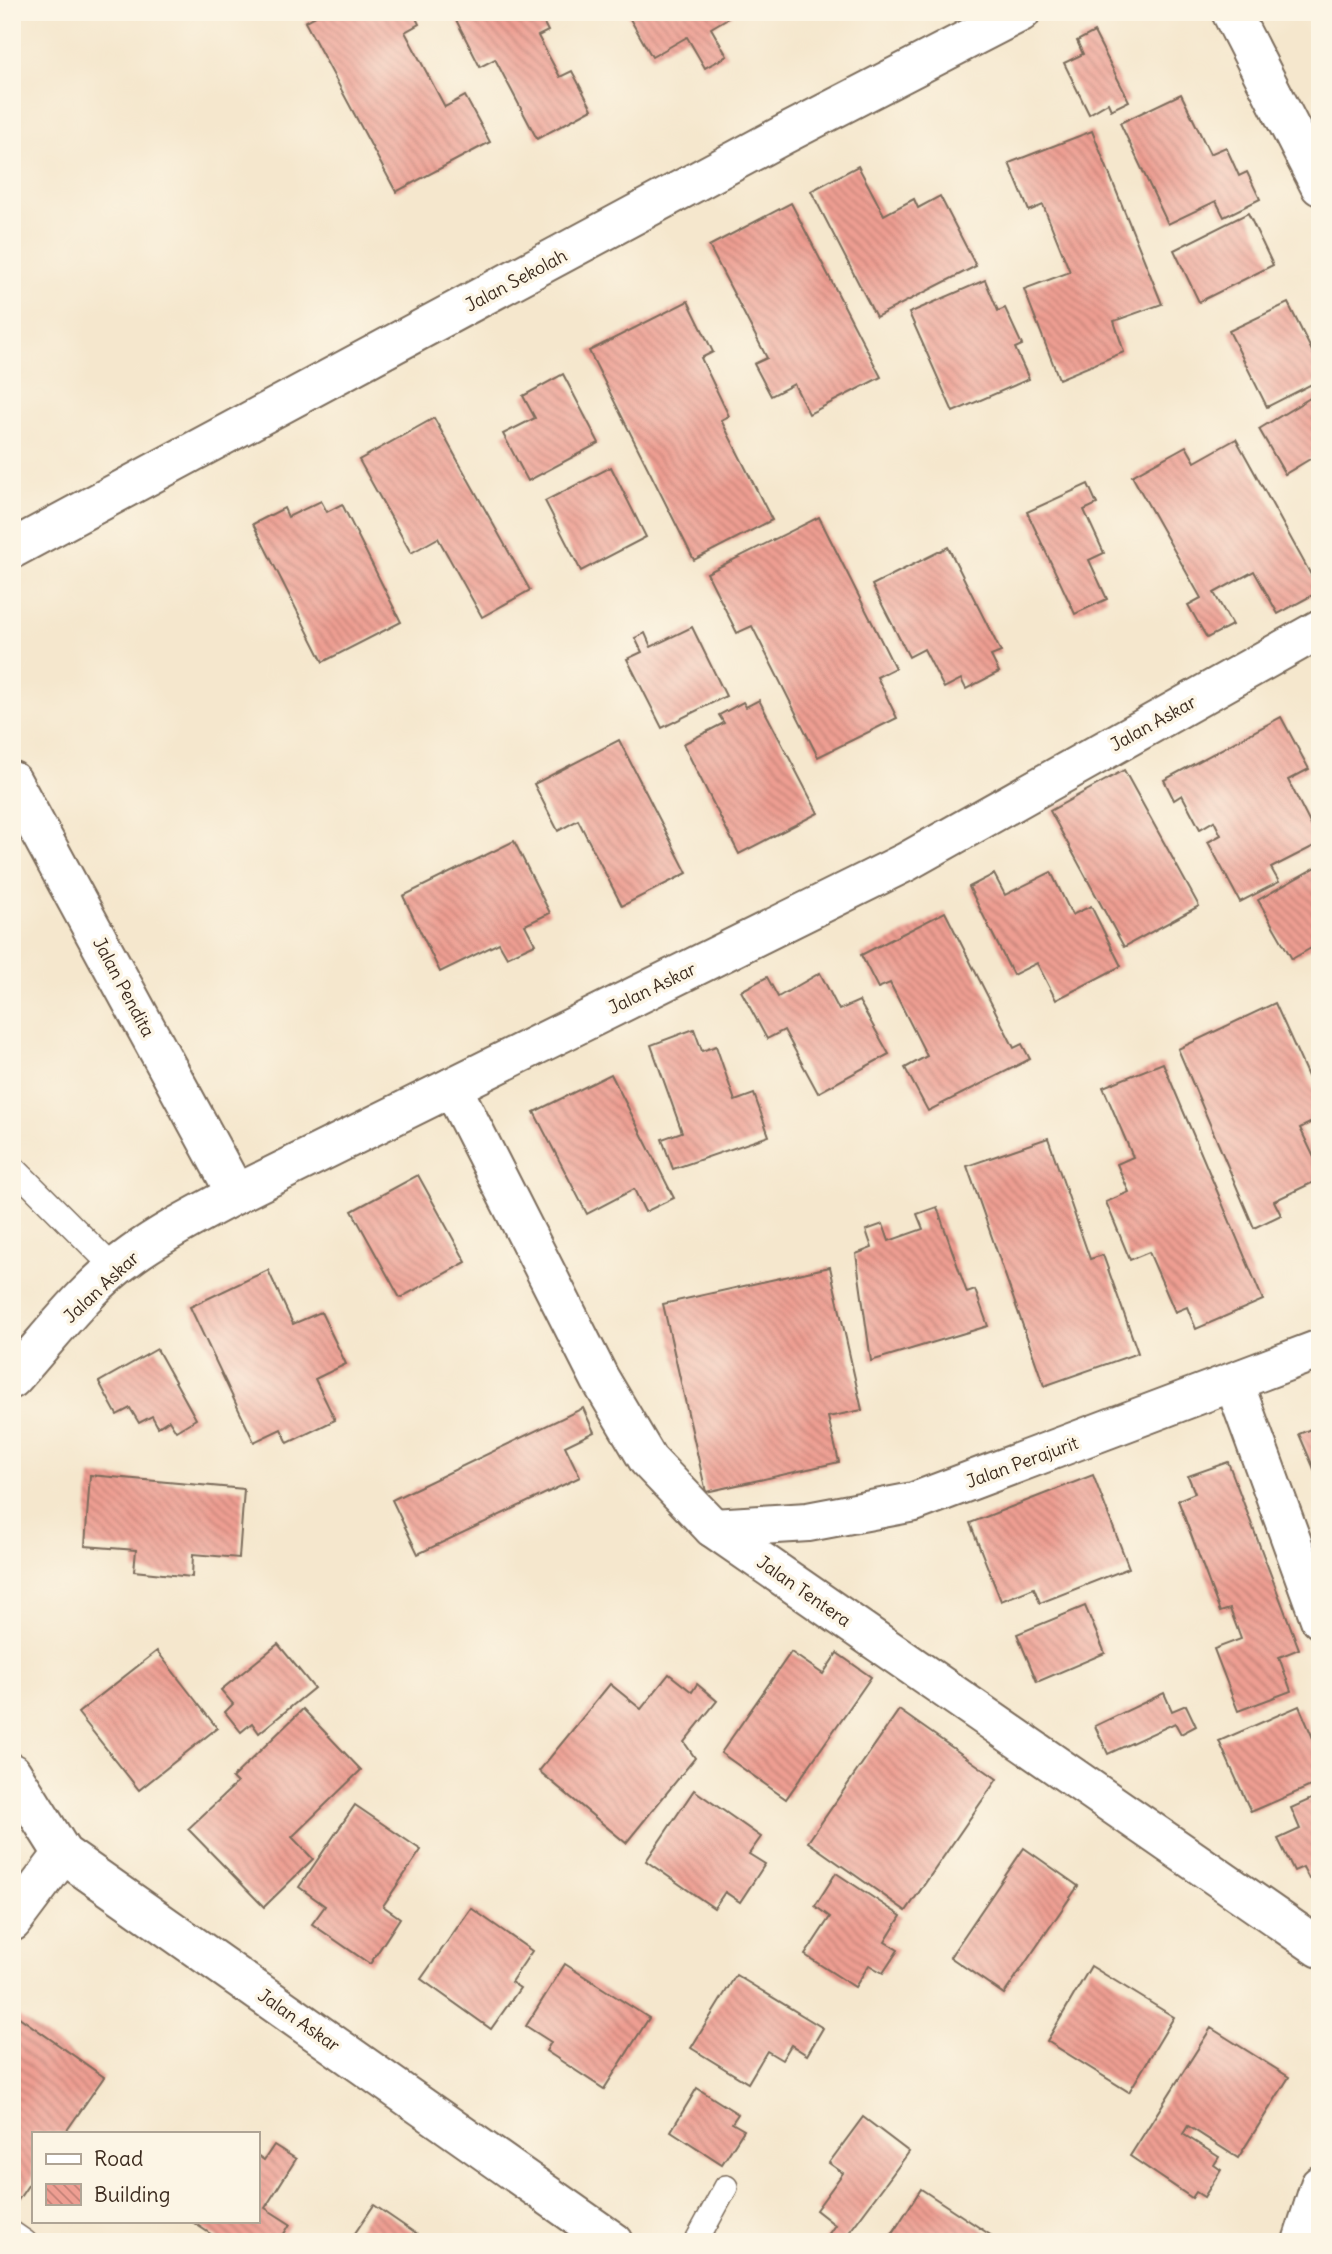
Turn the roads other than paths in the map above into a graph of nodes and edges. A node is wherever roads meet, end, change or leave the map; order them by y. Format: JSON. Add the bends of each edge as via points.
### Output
{"nodes":[{"id":1,"x":1021,"y":12,"type":"edge"},
{"id":2,"x":1231,"y":12,"type":"edge"},
{"id":3,"x":1320,"y":186,"type":"edge"},
{"id":4,"x":12,"y":549,"type":"edge"},
{"id":5,"x":1320,"y":629,"type":"edge"},
{"id":6,"x":12,"y":781,"type":"edge"},
{"id":7,"x":452,"y":1087,"type":"junction"},
{"id":8,"x":12,"y":1166,"type":"edge"},
{"id":9,"x":236,"y":1194,"type":"junction"},
{"id":10,"x":115,"y":1269,"type":"junction"},
{"id":11,"x":1320,"y":1349,"type":"edge"},
{"id":12,"x":12,"y":1379,"type":"edge"},
{"id":13,"x":1234,"y":1383,"type":"junction"},
{"id":14,"x":713,"y":1528,"type":"junction"},
{"id":15,"x":1320,"y":1619,"type":"edge"},
{"id":16,"x":12,"y":1773,"type":"edge"},
{"id":17,"x":63,"y":1854,"type":"junction"},
{"id":18,"x":12,"y":1922,"type":"edge"},
{"id":19,"x":1320,"y":1948,"type":"edge"},
{"id":20,"x":1320,"y":2185,"type":"edge"},
{"id":21,"x":726,"y":2187,"type":"dead end"},
{"id":22,"x":12,"y":2233,"type":"edge"},
{"id":23,"x":24,"y":2242,"type":"edge"},
{"id":24,"x":614,"y":2242,"type":"edge"},
{"id":25,"x":696,"y":2242,"type":"edge"},
{"id":26,"x":1302,"y":2242,"type":"edge"}],
"edges":[{"from":1,"to":4,"type":"street","name":"Jalan Sekolah"},
{"from":2,"to":3,"type":"street"},
{"from":5,"to":7,"type":"street","name":"Jalan Askar","via":[[906,862]]},
{"from":6,"to":9,"type":"street","name":"Jalan Pendita"},
{"from":7,"to":9,"type":"street","name":"Jalan Askar"},
{"from":7,"to":14,"type":"street","name":"Jalan Tentera","via":[[600,1379],[648,1460]]},
{"from":8,"to":10,"type":"lane"},
{"from":9,"to":10,"type":"street","name":"Jalan Askar","via":[[132,1254]]},
{"from":10,"to":12,"type":"street","name":"Jalan Askar"},
{"from":11,"to":13,"type":"street","name":"Jalan Perajurit"},
{"from":13,"to":14,"type":"street","name":"Jalan Perajurit","via":[[914,1502],[808,1522]]},
{"from":13,"to":15,"type":"street"},
{"from":14,"to":19,"type":"street","name":"Jalan Tentera"},
{"from":16,"to":17,"type":"street","name":"Jalan Askar"},
{"from":17,"to":18,"type":"street"},
{"from":17,"to":24,"type":"street","name":"Jalan Askar"},
{"from":20,"to":26,"type":"street"},
{"from":21,"to":25,"type":"lane"},
{"from":22,"to":23,"type":"lane"}]}
